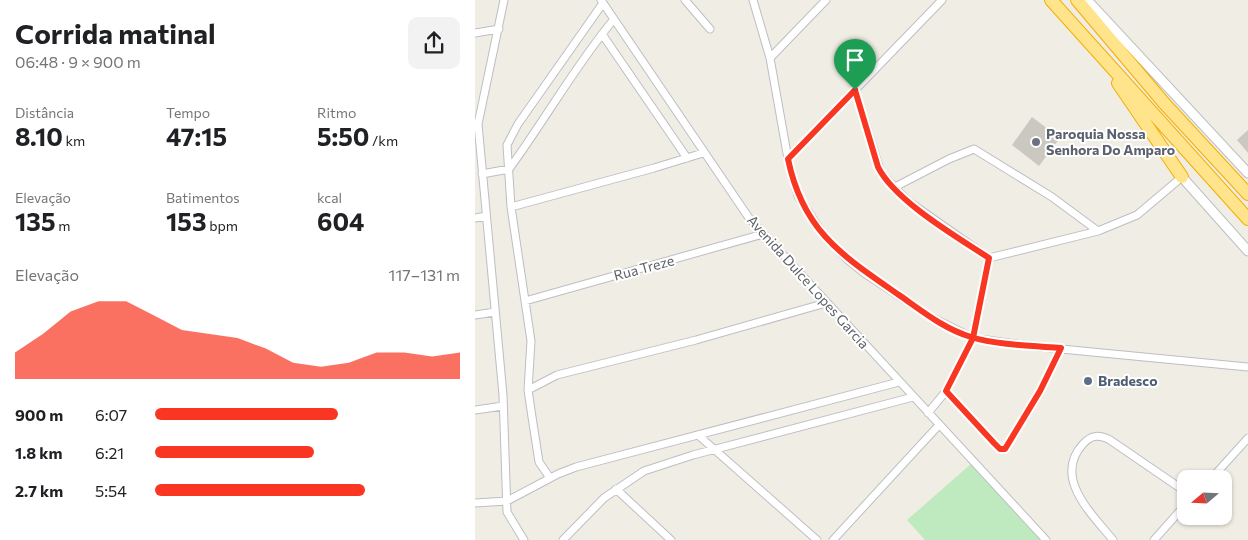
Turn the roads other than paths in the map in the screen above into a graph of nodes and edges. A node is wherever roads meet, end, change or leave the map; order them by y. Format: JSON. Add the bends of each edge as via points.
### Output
{"nodes":[{"id":1,"x":504,"y":0,"type":"edge"},
{"id":2,"x":685,"y":0,"type":"edge"},
{"id":3,"x":753,"y":0,"type":"edge"},
{"id":4,"x":826,"y":0,"type":"edge"},
{"id":5,"x":942,"y":0,"type":"edge"},
{"id":6,"x":1051,"y":0,"type":"edge"},
{"id":7,"x":1077,"y":0,"type":"edge"},
{"id":8,"x":1087,"y":0,"type":"edge"},
{"id":9,"x":602,"y":2,"type":"edge"},
{"id":10,"x":614,"y":19,"type":"junction"},
{"id":11,"x":499,"y":29,"type":"junction"},
{"id":12,"x":710,"y":29,"type":"dead end"},
{"id":13,"x":475,"y":33,"type":"edge"},
{"id":14,"x":602,"y":34,"type":"junction"},
{"id":15,"x":1099,"y":54,"type":"junction"},
{"id":16,"x":771,"y":58,"type":"junction"},
{"id":17,"x":855,"y":90,"type":"junction"},
{"id":18,"x":477,"y":124,"type":"edge"},
{"id":19,"x":703,"y":152,"type":"junction"},
{"id":20,"x":687,"y":158,"type":"junction"},
{"id":21,"x":788,"y":159,"type":"junction"},
{"id":22,"x":509,"y":169,"type":"junction"},
{"id":23,"x":1248,"y":173,"type":"edge"},
{"id":24,"x":483,"y":174,"type":"junction"},
{"id":25,"x":1182,"y":177,"type":"junction"},
{"id":26,"x":893,"y":188,"type":"junction"},
{"id":27,"x":1248,"y":194,"type":"edge"},
{"id":28,"x":511,"y":207,"type":"junction"},
{"id":29,"x":486,"y":216,"type":"junction"},
{"id":30,"x":475,"y":218,"type":"edge"},
{"id":31,"x":1248,"y":219,"type":"edge"},
{"id":32,"x":1098,"y":231,"type":"junction"},
{"id":33,"x":763,"y":234,"type":"junction"},
{"id":34,"x":1248,"y":251,"type":"edge"},
{"id":35,"x":989,"y":258,"type":"junction"},
{"id":36,"x":525,"y":301,"type":"junction"},
{"id":37,"x":826,"y":303,"type":"junction"},
{"id":38,"x":495,"y":312,"type":"junction"},
{"id":39,"x":475,"y":316,"type":"edge"},
{"id":40,"x":973,"y":338,"type":"junction"},
{"id":41,"x":1061,"y":348,"type":"junction"},
{"id":42,"x":1248,"y":367,"type":"edge"},
{"id":43,"x":899,"y":382,"type":"junction"},
{"id":44,"x":528,"y":390,"type":"junction"},
{"id":45,"x":946,"y":391,"type":"junction"},
{"id":46,"x":913,"y":397,"type":"junction"},
{"id":47,"x":503,"y":406,"type":"junction"},
{"id":48,"x":475,"y":410,"type":"edge"},
{"id":49,"x":928,"y":413,"type":"junction"},
{"id":50,"x":939,"y":425,"type":"junction"},
{"id":51,"x":698,"y":434,"type":"junction"},
{"id":52,"x":1248,"y":438,"type":"edge"},
{"id":53,"x":713,"y":450,"type":"junction"},
{"id":54,"x":1219,"y":470,"type":"edge"},
{"id":55,"x":550,"y":478,"type":"junction"},
{"id":56,"x":1177,"y":486,"type":"edge"},
{"id":57,"x":616,"y":489,"type":"junction"},
{"id":58,"x":507,"y":501,"type":"junction"},
{"id":59,"x":475,"y":503,"type":"edge"},
{"id":60,"x":1177,"y":514,"type":"edge"},
{"id":61,"x":524,"y":540,"type":"edge"},
{"id":62,"x":563,"y":540,"type":"edge"},
{"id":63,"x":671,"y":540,"type":"edge"},
{"id":64,"x":817,"y":540,"type":"edge"},
{"id":65,"x":833,"y":540,"type":"edge"},
{"id":66,"x":1046,"y":540,"type":"edge"},
{"id":67,"x":1113,"y":540,"type":"edge"},
{"id":68,"x":1154,"y":540,"type":"edge"}],
"edges":[{"from":1,"to":11,"type":"street"},
{"from":2,"to":12,"type":"street"},
{"from":3,"to":16,"type":"street"},
{"from":4,"to":16,"type":"street"},
{"from":5,"to":17,"type":"street"},
{"from":6,"to":15,"type":"highway"},
{"from":7,"to":27,"type":"highway"},
{"from":8,"to":23,"type":"street"},
{"from":9,"to":10,"type":"street","name":"Avenida Dulce Lopes Garcia"},
{"from":9,"to":22,"type":"street","via":[[510,137],[507,145]]},
{"from":10,"to":14,"type":"street"},
{"from":10,"to":19,"type":"street","name":"Avenida Dulce Lopes Garcia"},
{"from":11,"to":13,"type":"street"},
{"from":11,"to":18,"type":"street"},
{"from":14,"to":20,"type":"street"},
{"from":14,"to":22,"type":"street"},
{"from":15,"to":25,"type":"highway"},
{"from":15,"to":31,"type":"highway"},
{"from":16,"to":21,"type":"street"},
{"from":17,"to":21,"type":"street"},
{"from":17,"to":26,"type":"street","via":[[878,167]]},
{"from":18,"to":24,"type":"street"},
{"from":19,"to":20,"type":"street"},
{"from":19,"to":33,"type":"street","name":"Avenida Dulce Lopes Garcia"},
{"from":20,"to":28,"type":"street"},
{"from":21,"to":40,"type":"street","via":[[798,196],[835,248],[864,273],[931,317]]},
{"from":22,"to":24,"type":"street"},
{"from":22,"to":28,"type":"street"},
{"from":24,"to":29,"type":"street"},
{"from":25,"to":32,"type":"street","via":[[1137,214]]},
{"from":25,"to":34,"type":"street"},
{"from":26,"to":32,"type":"street","via":[[974,149],[1052,196]]},
{"from":26,"to":35,"type":"street"},
{"from":28,"to":36,"type":"street"},
{"from":29,"to":30,"type":"street"},
{"from":29,"to":38,"type":"street"},
{"from":32,"to":35,"type":"street"},
{"from":33,"to":36,"type":"street","name":"Rua Treze"},
{"from":33,"to":37,"type":"street","name":"Avenida Dulce Lopes Garcia"},
{"from":35,"to":40,"type":"street"},
{"from":36,"to":44,"type":"street","via":[[531,342]]},
{"from":37,"to":43,"type":"street","name":"Avenida Dulce Lopes Garcia"},
{"from":37,"to":44,"type":"street","via":[[557,375]]},
{"from":38,"to":39,"type":"street"},
{"from":38,"to":47,"type":"street"},
{"from":40,"to":41,"type":"street"},
{"from":40,"to":45,"type":"street"},
{"from":41,"to":42,"type":"street"},
{"from":41,"to":45,"type":"street","via":[[1005,449],[1000,449]]},
{"from":43,"to":46,"type":"street","name":"Avenida Dulce Lopes Garcia"},
{"from":43,"to":51,"type":"street"},
{"from":44,"to":55,"type":"street","via":[[539,462]]},
{"from":45,"to":49,"type":"street"},
{"from":46,"to":49,"type":"street","name":"Avenida Dulce Lopes Garcia"},
{"from":46,"to":53,"type":"street"},
{"from":47,"to":48,"type":"street"},
{"from":47,"to":58,"type":"street"},
{"from":49,"to":50,"type":"street","name":"Avenida Dulce Lopes Garcia"},
{"from":50,"to":65,"type":"street"},
{"from":50,"to":66,"type":"street","name":"Avenida Dulce Lopes Garcia"},
{"from":51,"to":53,"type":"street"},
{"from":51,"to":55,"type":"street","via":[[577,467]]},
{"from":52,"to":54,"type":"street"},
{"from":53,"to":57,"type":"street","via":[[643,471]]},
{"from":53,"to":64,"type":"street"},
{"from":55,"to":58,"type":"street"},
{"from":56,"to":67,"type":"street","via":[[1110,440],[1091,437],[1078,451],[1073,481],[1079,498]]},
{"from":57,"to":62,"type":"street"},
{"from":57,"to":63,"type":"street"},
{"from":58,"to":59,"type":"street"},
{"from":58,"to":61,"type":"street","via":[[511,520]]},
{"from":60,"to":68,"type":"street"}]}
